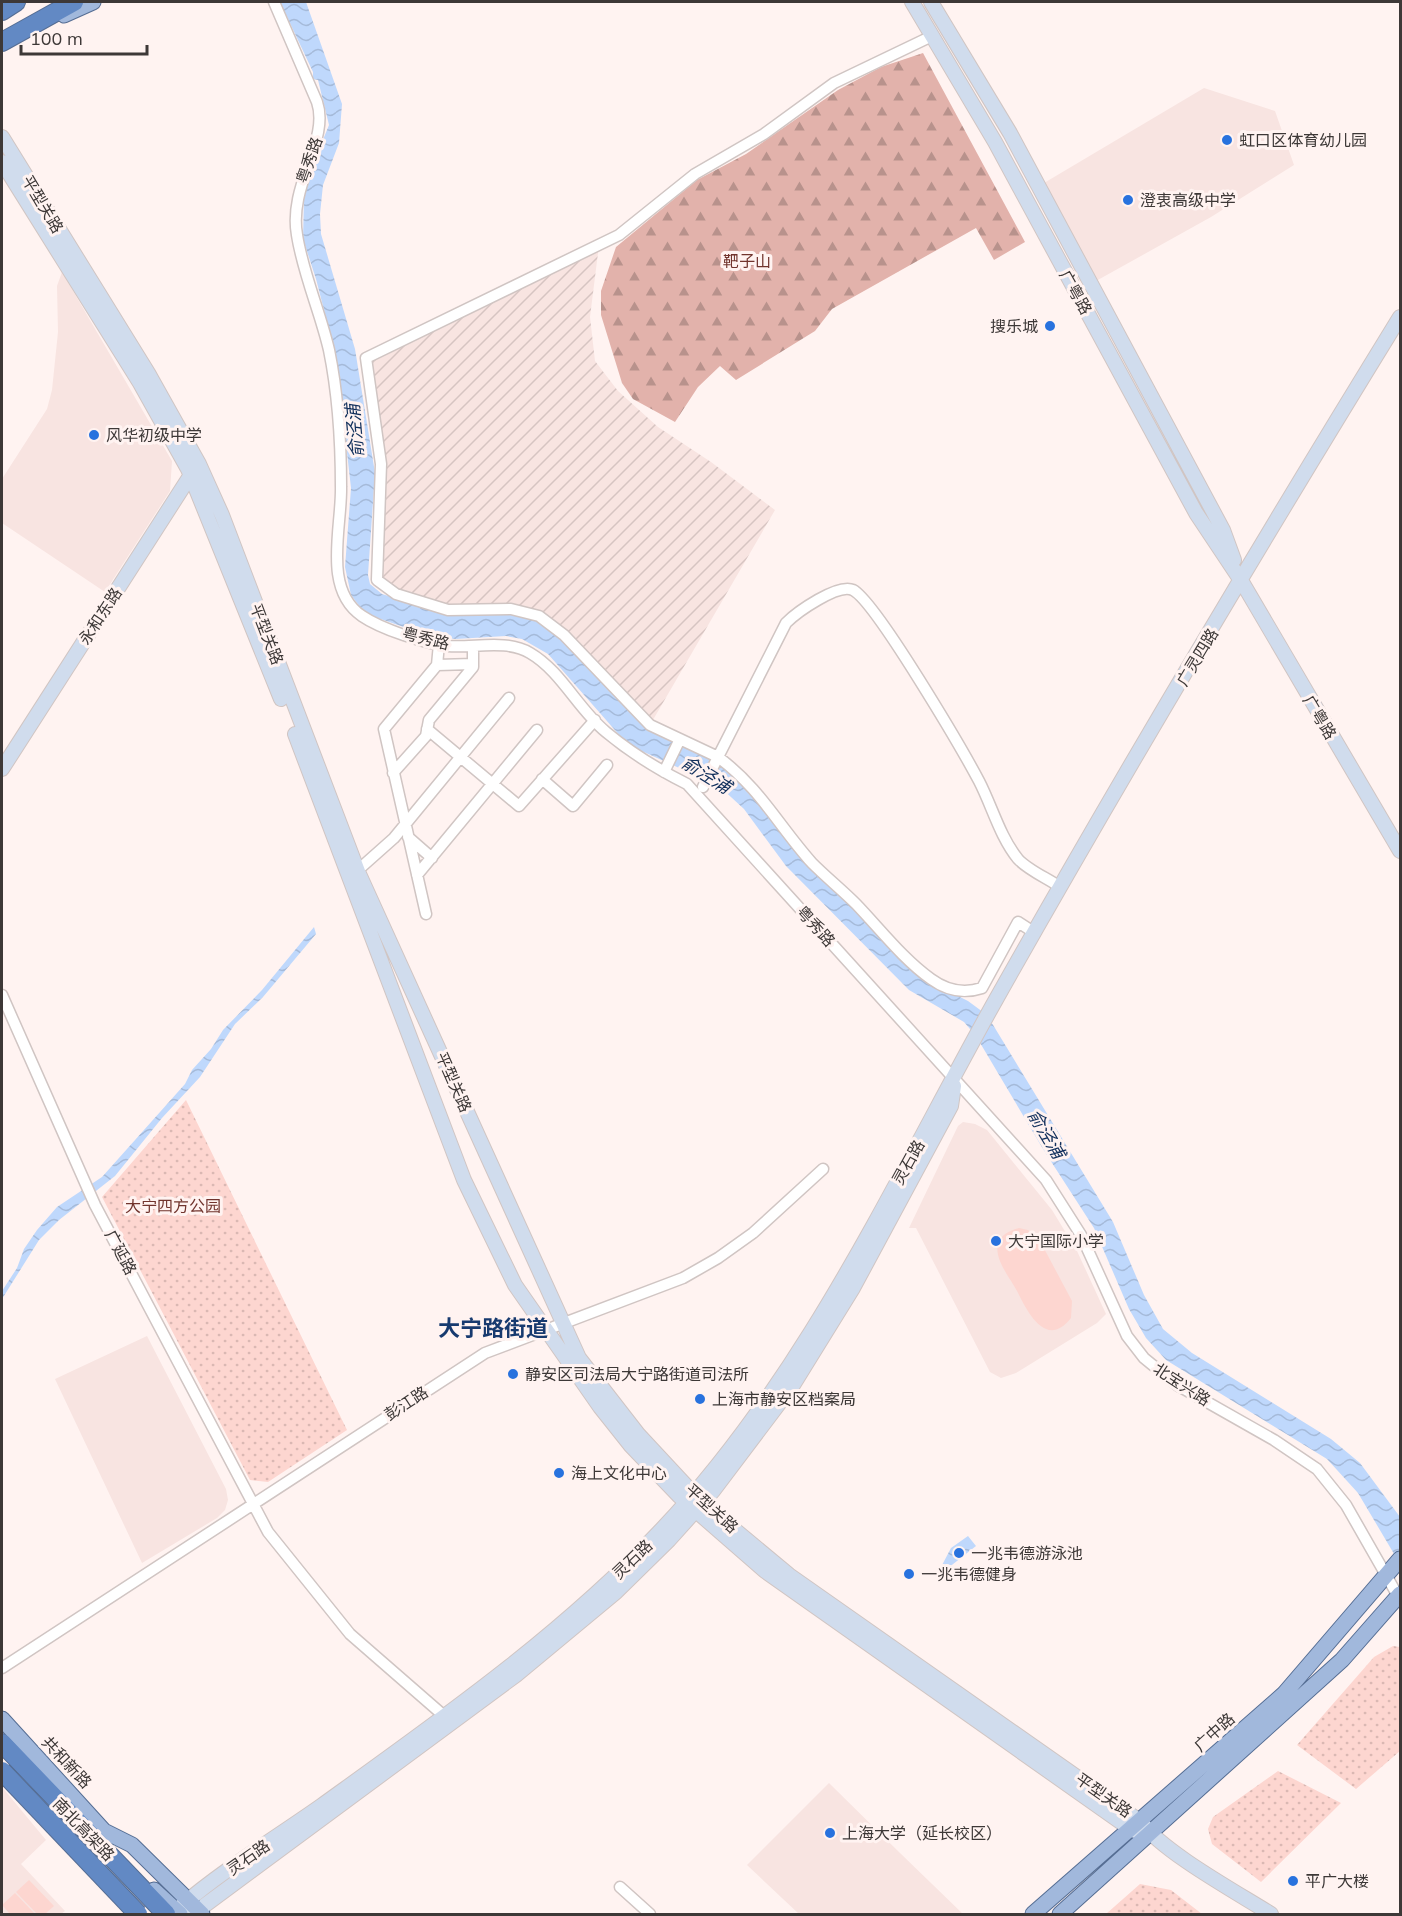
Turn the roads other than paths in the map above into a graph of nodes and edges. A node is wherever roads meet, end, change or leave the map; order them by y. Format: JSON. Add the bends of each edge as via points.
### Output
{"nodes":[{"id":1,"x":16,"y":2,"type":"edge"},
{"id":2,"x":29,"y":2,"type":"edge"},
{"id":3,"x":60,"y":2,"type":"edge"},
{"id":4,"x":74,"y":2,"type":"edge"},
{"id":5,"x":93,"y":2,"type":"edge"},
{"id":6,"x":274,"y":2,"type":"edge"},
{"id":7,"x":912,"y":2,"type":"edge"},
{"id":8,"x":931,"y":2,"type":"edge"},
{"id":9,"x":2,"y":10,"type":"edge"},
{"id":10,"x":2,"y":18,"type":"edge"},
{"id":11,"x":2,"y":34,"type":"edge"},
{"id":12,"x":932,"y":36,"type":"junction"},
{"id":13,"x":2,"y":42,"type":"edge"},
{"id":14,"x":2,"y":51,"type":"edge"},
{"id":15,"x":2,"y":137,"type":"edge"},
{"id":16,"x":2,"y":162,"type":"edge"},
{"id":17,"x":1401,"y":317,"type":"edge"},
{"id":18,"x":195,"y":470,"type":"junction"},
{"id":19,"x":1242,"y":582,"type":"junction"},
{"id":20,"x":439,"y":644,"type":"junction"},
{"id":21,"x":473,"y":646,"type":"junction"},
{"id":22,"x":473,"y":664,"type":"junction"},
{"id":23,"x":437,"y":665,"type":"junction"},
{"id":24,"x":509,"y":698,"type":"dead end"},
{"id":25,"x":595,"y":720,"type":"junction"},
{"id":26,"x":428,"y":729,"type":"junction"},
{"id":27,"x":537,"y":730,"type":"dead end"},
{"id":28,"x":680,"y":739,"type":"junction"},
{"id":29,"x":460,"y":758,"type":"junction"},
{"id":30,"x":717,"y":758,"type":"junction"},
{"id":31,"x":608,"y":765,"type":"dead end"},
{"id":32,"x":2,"y":769,"type":"edge"},
{"id":33,"x":664,"y":772,"type":"junction"},
{"id":34,"x":393,"y":773,"type":"junction"},
{"id":35,"x":542,"y":779,"type":"junction"},
{"id":36,"x":491,"y":784,"type":"junction"},
{"id":37,"x":704,"y":787,"type":"dead end"},
{"id":38,"x":405,"y":824,"type":"junction"},
{"id":39,"x":408,"y":837,"type":"junction"},
{"id":40,"x":1401,"y":851,"type":"edge"},
{"id":41,"x":432,"y":858,"type":"junction"},
{"id":42,"x":358,"y":870,"type":"junction"},
{"id":43,"x":417,"y":875,"type":"junction"},
{"id":44,"x":1060,"y":886,"type":"junction"},
{"id":45,"x":426,"y":914,"type":"dead end"},
{"id":46,"x":1035,"y":933,"type":"junction"},
{"id":47,"x":2,"y":995,"type":"edge"},
{"id":48,"x":963,"y":1059,"type":"joint"},
{"id":49,"x":955,"y":1078,"type":"junction"},
{"id":50,"x":823,"y":1169,"type":"dead end"},
{"id":51,"x":564,"y":1324,"type":"junction"},
{"id":52,"x":544,"y":1330,"type":"junction"},
{"id":53,"x":694,"y":1502,"type":"junction"},
{"id":54,"x":253,"y":1503,"type":"junction"},
{"id":55,"x":1400,"y":1560,"type":"edge"},
{"id":56,"x":1386,"y":1576,"type":"junction"},
{"id":57,"x":1400,"y":1596,"type":"edge"},
{"id":58,"x":2,"y":1668,"type":"edge"},
{"id":59,"x":443,"y":1715,"type":"junction"},
{"id":60,"x":2,"y":1719,"type":"edge"},
{"id":61,"x":2,"y":1743,"type":"edge"},
{"id":62,"x":2,"y":1771,"type":"edge"},
{"id":63,"x":1141,"y":1828,"type":"junction"},
{"id":64,"x":104,"y":1831,"type":"junction"},
{"id":65,"x":100,"y":1874,"type":"junction"},
{"id":66,"x":620,"y":1887,"type":"dead end"},
{"id":67,"x":195,"y":1910,"type":"edge"},
{"id":68,"x":1065,"y":1913,"type":"edge"},
{"id":69,"x":132,"y":1914,"type":"edge"},
{"id":70,"x":138,"y":1914,"type":"edge"},
{"id":71,"x":173,"y":1914,"type":"edge"},
{"id":72,"x":650,"y":1914,"type":"edge"},
{"id":73,"x":1033,"y":1914,"type":"edge"},
{"id":74,"x":1270,"y":1914,"type":"edge"}],
"edges":[{"from":1,"to":9,"type":"highway"},
{"from":2,"to":10,"type":"main road"},
{"from":3,"to":11,"type":"main road"},
{"from":4,"to":13,"type":"highway"},
{"from":5,"to":14,"type":"main road"},
{"from":6,"to":20,"type":"street","name":"粤秀路","via":[[321,118],[300,186],[295,220],[333,374],[341,464],[340,586],[348,603],[362,616]]},
{"from":7,"to":12,"type":"main road","name":"广粤路"},
{"from":8,"to":19,"type":"main road","name":"广粤路","via":[[1010,133],[1223,530]]},
{"from":12,"to":19,"type":"main road","name":"广粤路","via":[[995,142],[1196,513]]},
{"from":12,"to":28,"type":"street","via":[[834,83],[764,134],[695,174],[619,235],[366,358],[381,464],[377,580],[396,594],[448,610],[511,609],[538,616],[564,635],[650,725]]},
{"from":15,"to":18,"type":"main road","name":"平型关路","via":[[148,373]]},
{"from":16,"to":18,"type":"main road","name":"平型关路"},
{"from":17,"to":19,"type":"main road","name":"广灵四路"},
{"from":18,"to":32,"type":"main road","name":"永和东路"},
{"from":18,"to":42,"type":"main road","name":"平型关路","via":[[222,515]]},
{"from":18,"to":52,"type":"main road","name":"平型关路","via":[[464,1180],[515,1285]]},
{"from":19,"to":40,"type":"main road","name":"广粤路"},
{"from":19,"to":44,"type":"main road","name":"广灵四路"},
{"from":20,"to":21,"type":"street","name":"粤秀路"},
{"from":20,"to":23,"type":"street"},
{"from":21,"to":22,"type":"street"},
{"from":21,"to":25,"type":"street","name":"粤秀路","via":[[508,646],[530,653],[547,666]]},
{"from":22,"to":23,"type":"street"},
{"from":22,"to":26,"type":"street","via":[[429,720]]},
{"from":23,"to":34,"type":"street","via":[[384,729]]},
{"from":24,"to":29,"type":"street"},
{"from":25,"to":33,"type":"street","name":"粤秀路"},
{"from":25,"to":35,"type":"street"},
{"from":26,"to":29,"type":"street"},
{"from":26,"to":34,"type":"street"},
{"from":27,"to":36,"type":"street"},
{"from":28,"to":30,"type":"street"},
{"from":28,"to":33,"type":"street"},
{"from":29,"to":36,"type":"street"},
{"from":29,"to":38,"type":"street"},
{"from":30,"to":37,"type":"street"},
{"from":30,"to":44,"type":"street","via":[[786,623],[796,612],[841,588],[851,589],[887,630],[978,781],[1019,860]]},
{"from":30,"to":46,"type":"street","via":[[756,790],[813,863],[932,980],[954,991],[982,988],[1018,922]]},
{"from":31,"to":35,"type":"street","via":[[573,806]]},
{"from":33,"to":49,"type":"street","name":"粤秀路","via":[[687,784]]},
{"from":34,"to":38,"type":"street"},
{"from":35,"to":36,"type":"street","via":[[519,806]]},
{"from":36,"to":41,"type":"street"},
{"from":38,"to":39,"type":"street"},
{"from":38,"to":42,"type":"street"},
{"from":39,"to":41,"type":"street"},
{"from":39,"to":43,"type":"street"},
{"from":41,"to":43,"type":"street"},
{"from":42,"to":51,"type":"main road","name":"平型关路"},
{"from":43,"to":45,"type":"street"},
{"from":44,"to":46,"type":"main road","name":"广灵四路"},
{"from":46,"to":48,"type":"main road","name":"广灵四路"},
{"from":47,"to":54,"type":"street","name":"广延路","via":[[95,1205]]},
{"from":48,"to":49,"type":"main road","name":"灵石路"},
{"from":49,"to":53,"type":"main road","name":"灵石路","via":[[813,1331]]},
{"from":49,"to":56,"type":"street","name":"北宝兴路","via":[[1063,1204],[1091,1255],[1122,1327],[1144,1358],[1177,1384],[1317,1469],[1346,1505]]},
{"from":50,"to":51,"type":"street","name":"彭江路","via":[[753,1233],[718,1258],[683,1278]]},
{"from":51,"to":52,"type":"street","name":"彭江路"},
{"from":51,"to":53,"type":"main road","name":"平型关路","via":[[579,1358]]},
{"from":52,"to":53,"type":"main road","name":"平型关路","via":[[631,1446]]},
{"from":52,"to":54,"type":"street","name":"彭江路","via":[[460,1367]]},
{"from":53,"to":59,"type":"main road","name":"灵石路","via":[[552,1631]]},
{"from":53,"to":63,"type":"main road","name":"平型关路","via":[[789,1575]]},
{"from":53,"to":67,"type":"main road","name":"灵石路","via":[[616,1592],[566,1636],[383,1776]]},
{"from":54,"to":58,"type":"street","name":"彭江路"},
{"from":54,"to":59,"type":"street","name":"广延路","via":[[268,1532],[350,1634]]},
{"from":55,"to":56,"type":"main road","name":"广中路"},
{"from":56,"to":57,"type":"street","name":"北宝兴路"},
{"from":56,"to":63,"type":"main road","name":"广中路","via":[[1284,1694]]},
{"from":57,"to":63,"type":"main road","name":"广中路","via":[[1342,1660]]},
{"from":59,"to":67,"type":"main road","name":"灵石路"},
{"from":60,"to":64,"type":"main road","name":"共和新路"},
{"from":61,"to":71,"type":"highway","name":"南北高架路"},
{"from":62,"to":65,"type":"highway","name":"南北高架路","bridge":true},
{"from":62,"to":69,"type":"main road","via":[[104,1878]]},
{"from":63,"to":68,"type":"main road","name":"广中路"},
{"from":63,"to":73,"type":"main road","name":"广中路"},
{"from":63,"to":74,"type":"main road","name":"平型关路"},
{"from":64,"to":67,"type":"main road","name":"共和新路","via":[[132,1845]]},
{"from":64,"to":71,"type":"main road","name":"共和新路","via":[[122,1859]]},
{"from":65,"to":69,"type":"highway","bridge":true},
{"from":65,"to":70,"type":"highway","name":"南北高架路","bridge":true},
{"from":66,"to":72,"type":"street"},
{"from":67,"to":71,"type":"main road","name":"灵石路"}]}
